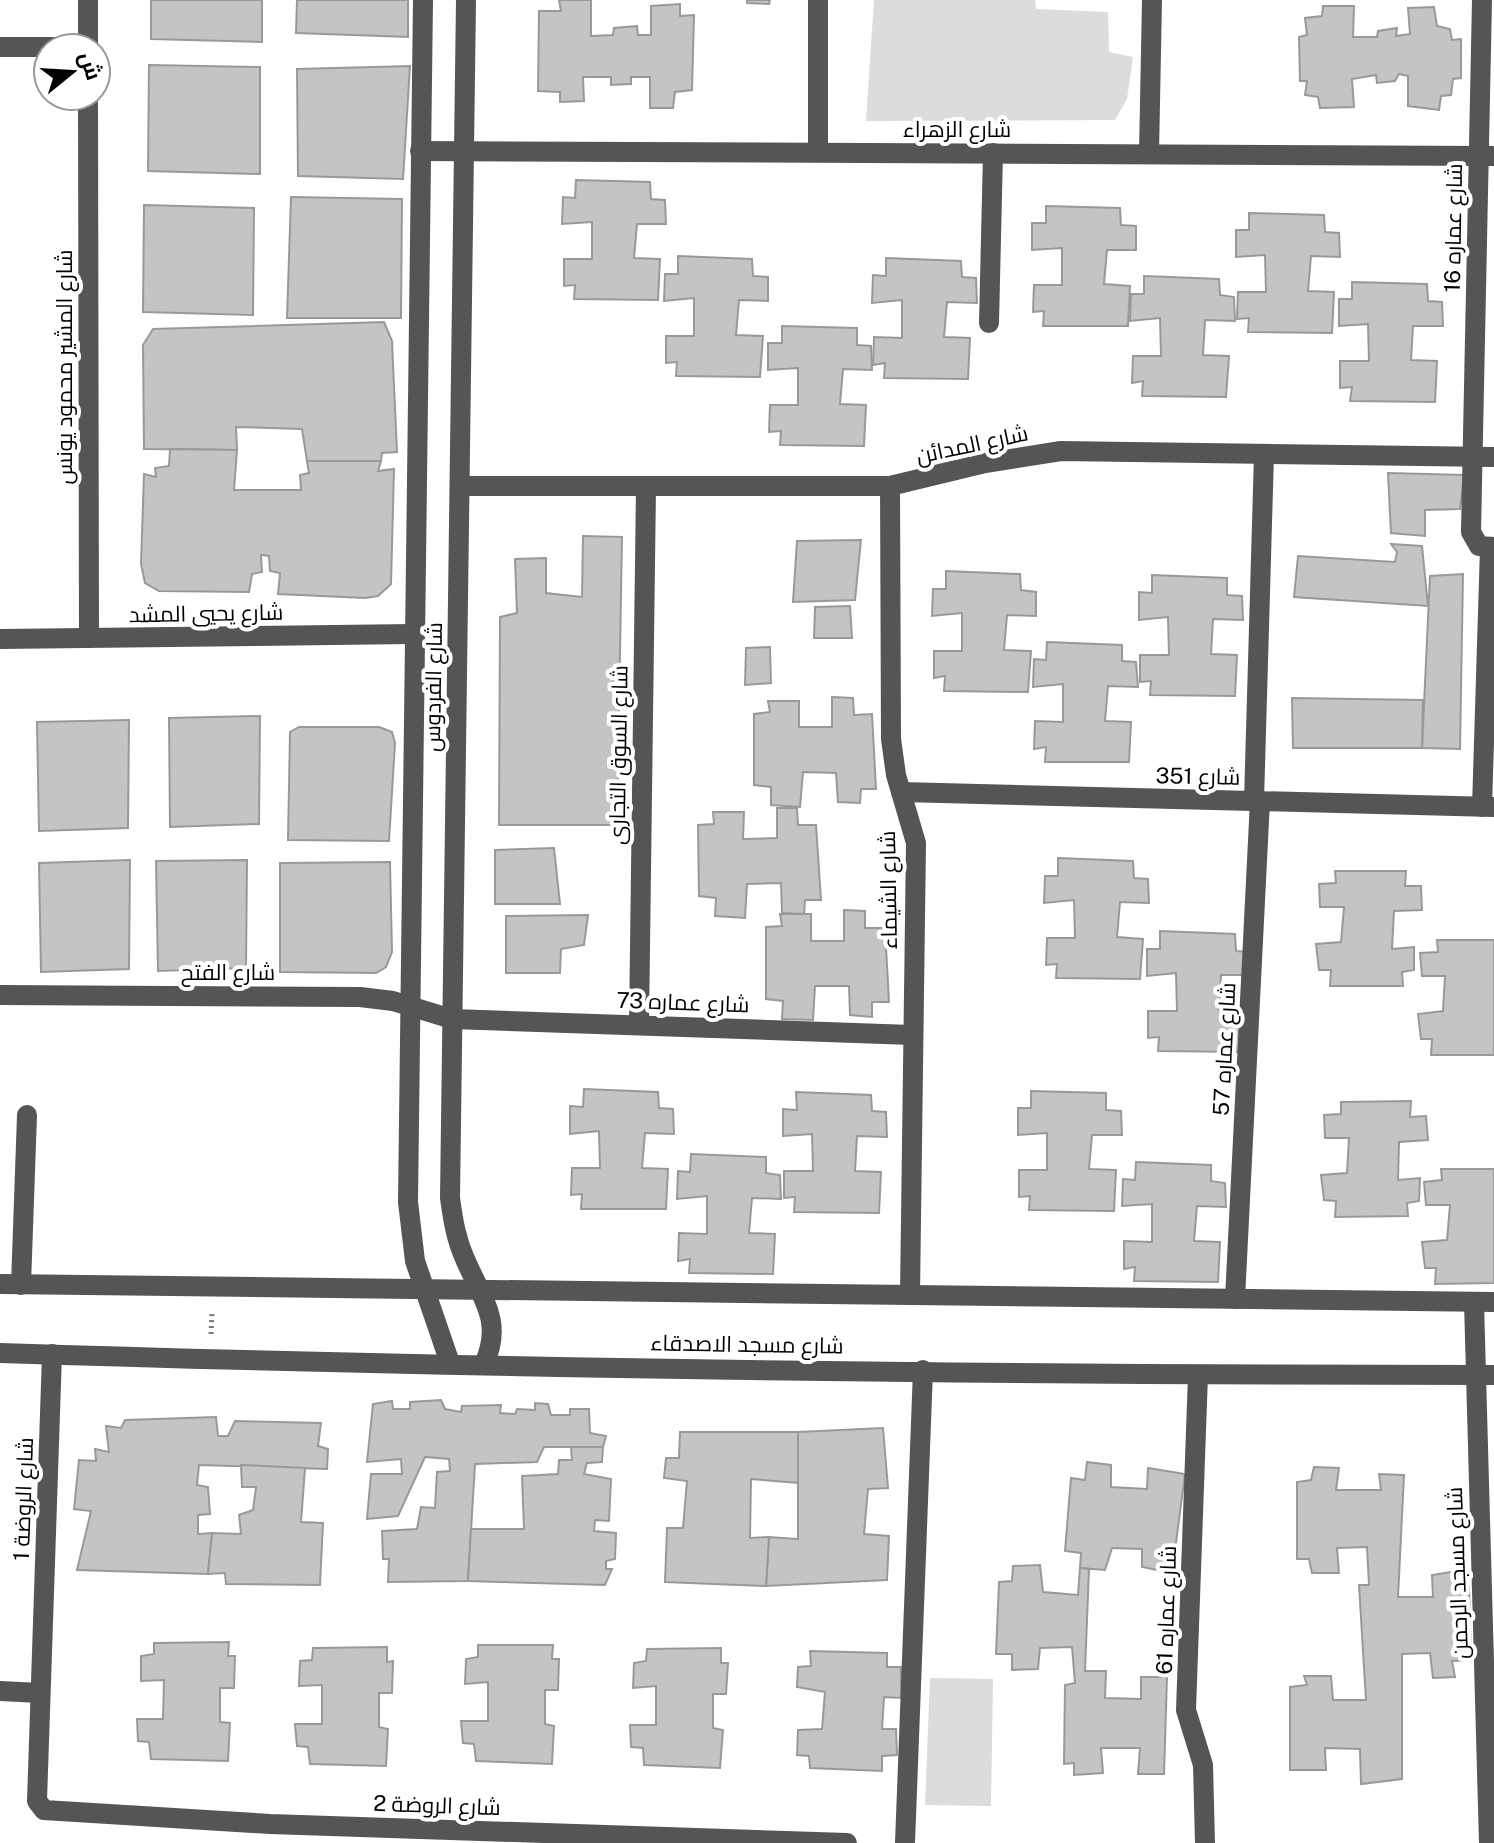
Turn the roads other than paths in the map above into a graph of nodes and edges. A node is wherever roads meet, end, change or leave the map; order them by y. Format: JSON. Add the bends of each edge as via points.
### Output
{"nodes":[{"id":1,"x":88,"y":0,"type":"edge"},
{"id":2,"x":423,"y":0,"type":"edge"},
{"id":3,"x":466,"y":0,"type":"edge"},
{"id":4,"x":818,"y":0,"type":"edge"},
{"id":5,"x":1152,"y":0,"type":"edge"},
{"id":6,"x":1482,"y":0,"type":"edge"},
{"id":7,"x":88,"y":32,"type":"edge"},
{"id":8,"x":0,"y":47,"type":"edge"},
{"id":9,"x":32,"y":47,"type":"edge"},
{"id":10,"x":88,"y":112,"type":"edge"},
{"id":11,"x":420,"y":151,"type":"junction"},
{"id":12,"x":464,"y":151,"type":"junction"},
{"id":13,"x":818,"y":152,"type":"junction"},
{"id":14,"x":993,"y":153,"type":"junction"},
{"id":15,"x":1149,"y":154,"type":"junction"},
{"id":16,"x":1486,"y":156,"type":"edge"},
{"id":17,"x":989,"y":323,"type":"dead end"},
{"id":18,"x":1264,"y":454,"type":"junction"},
{"id":19,"x":1473,"y":456,"type":"junction"},
{"id":20,"x":1494,"y":457,"type":"edge"},
{"id":21,"x":460,"y":486,"type":"junction"},
{"id":22,"x":890,"y":486,"type":"junction"},
{"id":23,"x":646,"y":487,"type":"junction"},
{"id":24,"x":1492,"y":547,"type":"edge"},
{"id":25,"x":413,"y":634,"type":"junction"},
{"id":26,"x":89,"y":638,"type":"junction"},
{"id":27,"x":0,"y":639,"type":"edge"},
{"id":28,"x":901,"y":792,"type":"junction"},
{"id":29,"x":1257,"y":801,"type":"junction"},
{"id":30,"x":1488,"y":807,"type":"edge"},
{"id":31,"x":0,"y":995,"type":"edge"},
{"id":32,"x":410,"y":1006,"type":"junction"},
{"id":33,"x":452,"y":1019,"type":"junction"},
{"id":34,"x":639,"y":1024,"type":"junction"},
{"id":35,"x":912,"y":1035,"type":"junction"},
{"id":36,"x":27,"y":1115,"type":"dead end"},
{"id":37,"x":0,"y":1284,"type":"edge"},
{"id":38,"x":21,"y":1285,"type":"junction"},
{"id":39,"x":424,"y":1289,"type":"junction"},
{"id":40,"x":482,"y":1290,"type":"junction"},
{"id":41,"x":910,"y":1295,"type":"junction"},
{"id":42,"x":1235,"y":1299,"type":"junction"},
{"id":43,"x":1484,"y":1302,"type":"edge"},
{"id":44,"x":0,"y":1353,"type":"edge"},
{"id":45,"x":52,"y":1354,"type":"junction"},
{"id":46,"x":450,"y":1363,"type":"junction"},
{"id":47,"x":484,"y":1364,"type":"junction"},
{"id":48,"x":923,"y":1370,"type":"junction"},
{"id":49,"x":1198,"y":1375,"type":"junction"},
{"id":50,"x":1485,"y":1375,"type":"edge"},
{"id":51,"x":0,"y":1691,"type":"edge"},
{"id":52,"x":40,"y":1693,"type":"junction"},
{"id":53,"x":37,"y":1794,"type":"joint"},
{"id":54,"x":270,"y":1833,"type":"edge"},
{"id":55,"x":847,"y":1843,"type":"edge"},
{"id":56,"x":905,"y":1843,"type":"edge"},
{"id":57,"x":1205,"y":1843,"type":"edge"},
{"id":58,"x":1489,"y":1843,"type":"edge"}],
"edges":[{"from":1,"to":7,"type":"street"},
{"from":2,"to":11,"type":"street","name":"شارع الفردوس"},
{"from":3,"to":12,"type":"street","name":"شارع الفردوس"},
{"from":4,"to":13,"type":"street"},
{"from":5,"to":15,"type":"street"},
{"from":6,"to":16,"type":"street","name":"شارع عماره 16"},
{"from":8,"to":9,"type":"street"},
{"from":10,"to":26,"type":"street","name":"شارع المشير محمود يونس"},
{"from":11,"to":12,"type":"street","name":"شارع الزهراء"},
{"from":11,"to":25,"type":"street","name":"شارع الفردوس"},
{"from":12,"to":13,"type":"street","name":"شارع الزهراء"},
{"from":12,"to":21,"type":"street","name":"شارع الفردوس"},
{"from":13,"to":14,"type":"street","name":"شارع الزهراء"},
{"from":14,"to":15,"type":"street","name":"شارع الزهراء"},
{"from":14,"to":17,"type":"street"},
{"from":15,"to":16,"type":"street","name":"شارع الزهراء"},
{"from":16,"to":19,"type":"street","name":"شارع عماره 16"},
{"from":18,"to":19,"type":"street","name":"شارع المدائن"},
{"from":18,"to":22,"type":"street","name":"شارع المدائن","via":[[1061,451]]},
{"from":18,"to":29,"type":"street","name":"شارع عماره 57"},
{"from":19,"to":20,"type":"street","name":"شارع المدائن"},
{"from":19,"to":24,"type":"street","name":"شارع عماره 16","via":[[1472,538],[1479,546]]},
{"from":21,"to":23,"type":"street","name":"شارع المدائن"},
{"from":21,"to":33,"type":"street","name":"شارع الفردوس"},
{"from":22,"to":23,"type":"street","name":"شارع المدائن"},
{"from":22,"to":28,"type":"street","name":"شارع الشيماء","via":[[891,739]]},
{"from":23,"to":34,"type":"street","name":"شارع السوق التجارى"},
{"from":24,"to":30,"type":"street"},
{"from":25,"to":26,"type":"street","name":"شارع يحيي المشد"},
{"from":25,"to":32,"type":"street","name":"شارع الفردوس"},
{"from":26,"to":27,"type":"street","name":"شارع يحيي المشد"},
{"from":28,"to":29,"type":"street","name":"شارع 351"},
{"from":28,"to":35,"type":"street","name":"شارع الشيماء","via":[[916,843]]},
{"from":29,"to":30,"type":"street","name":"شارع 351"},
{"from":29,"to":42,"type":"street","name":"شارع عماره 57"},
{"from":31,"to":32,"type":"street","name":"شارع الفتح","via":[[360,997]]},
{"from":32,"to":33,"type":"street","name":"شارع الفتح"},
{"from":32,"to":39,"type":"street","name":"شارع الفردوس","via":[[410,1231]]},
{"from":33,"to":34,"type":"street","name":"شارع عماره 73"},
{"from":33,"to":40,"type":"street","name":"شارع الفردوس","via":[[450,1198],[454,1231]]},
{"from":34,"to":35,"type":"street","name":"شارع عماره 73"},
{"from":35,"to":41,"type":"street","name":"شارع الشيماء"},
{"from":36,"to":38,"type":"street"},
{"from":37,"to":38,"type":"street"},
{"from":38,"to":39,"type":"street"},
{"from":39,"to":40,"type":"street"},
{"from":39,"to":46,"type":"street","name":"شارع الفردوس"},
{"from":40,"to":41,"type":"street"},
{"from":40,"to":47,"type":"street","name":"شارع الفردوس","via":[[493,1328]]},
{"from":41,"to":42,"type":"street"},
{"from":42,"to":43,"type":"street"},
{"from":43,"to":50,"type":"street","name":"شارع مسجد الرحمن"},
{"from":44,"to":45,"type":"street","name":"شارع مسجد الاصدقاء"},
{"from":45,"to":46,"type":"street","name":"شارع مسجد الاصدقاء"},
{"from":45,"to":52,"type":"street","name":"شارع الروضة 1"},
{"from":46,"to":47,"type":"street","name":"شارع مسجد الاصدقاء"},
{"from":47,"to":48,"type":"street","name":"شارع مسجد الاصدقاء"},
{"from":48,"to":49,"type":"street","name":"شارع مسجد الاصدقاء"},
{"from":48,"to":56,"type":"street"},
{"from":49,"to":50,"type":"street","name":"شارع مسجد الاصدقاء"},
{"from":49,"to":57,"type":"street","name":"شارع عماره 61","via":[[1186,1710],[1203,1765]]},
{"from":50,"to":58,"type":"street","name":"شارع مسجد الرحمن"},
{"from":51,"to":52,"type":"street"},
{"from":52,"to":53,"type":"street","name":"شارع الروضة 1"},
{"from":53,"to":54,"type":"street","name":"شارع الروضة 2","via":[[40,1806],[50,1812]]},
{"from":54,"to":55,"type":"street","name":"شارع الروضة 2"}]}
